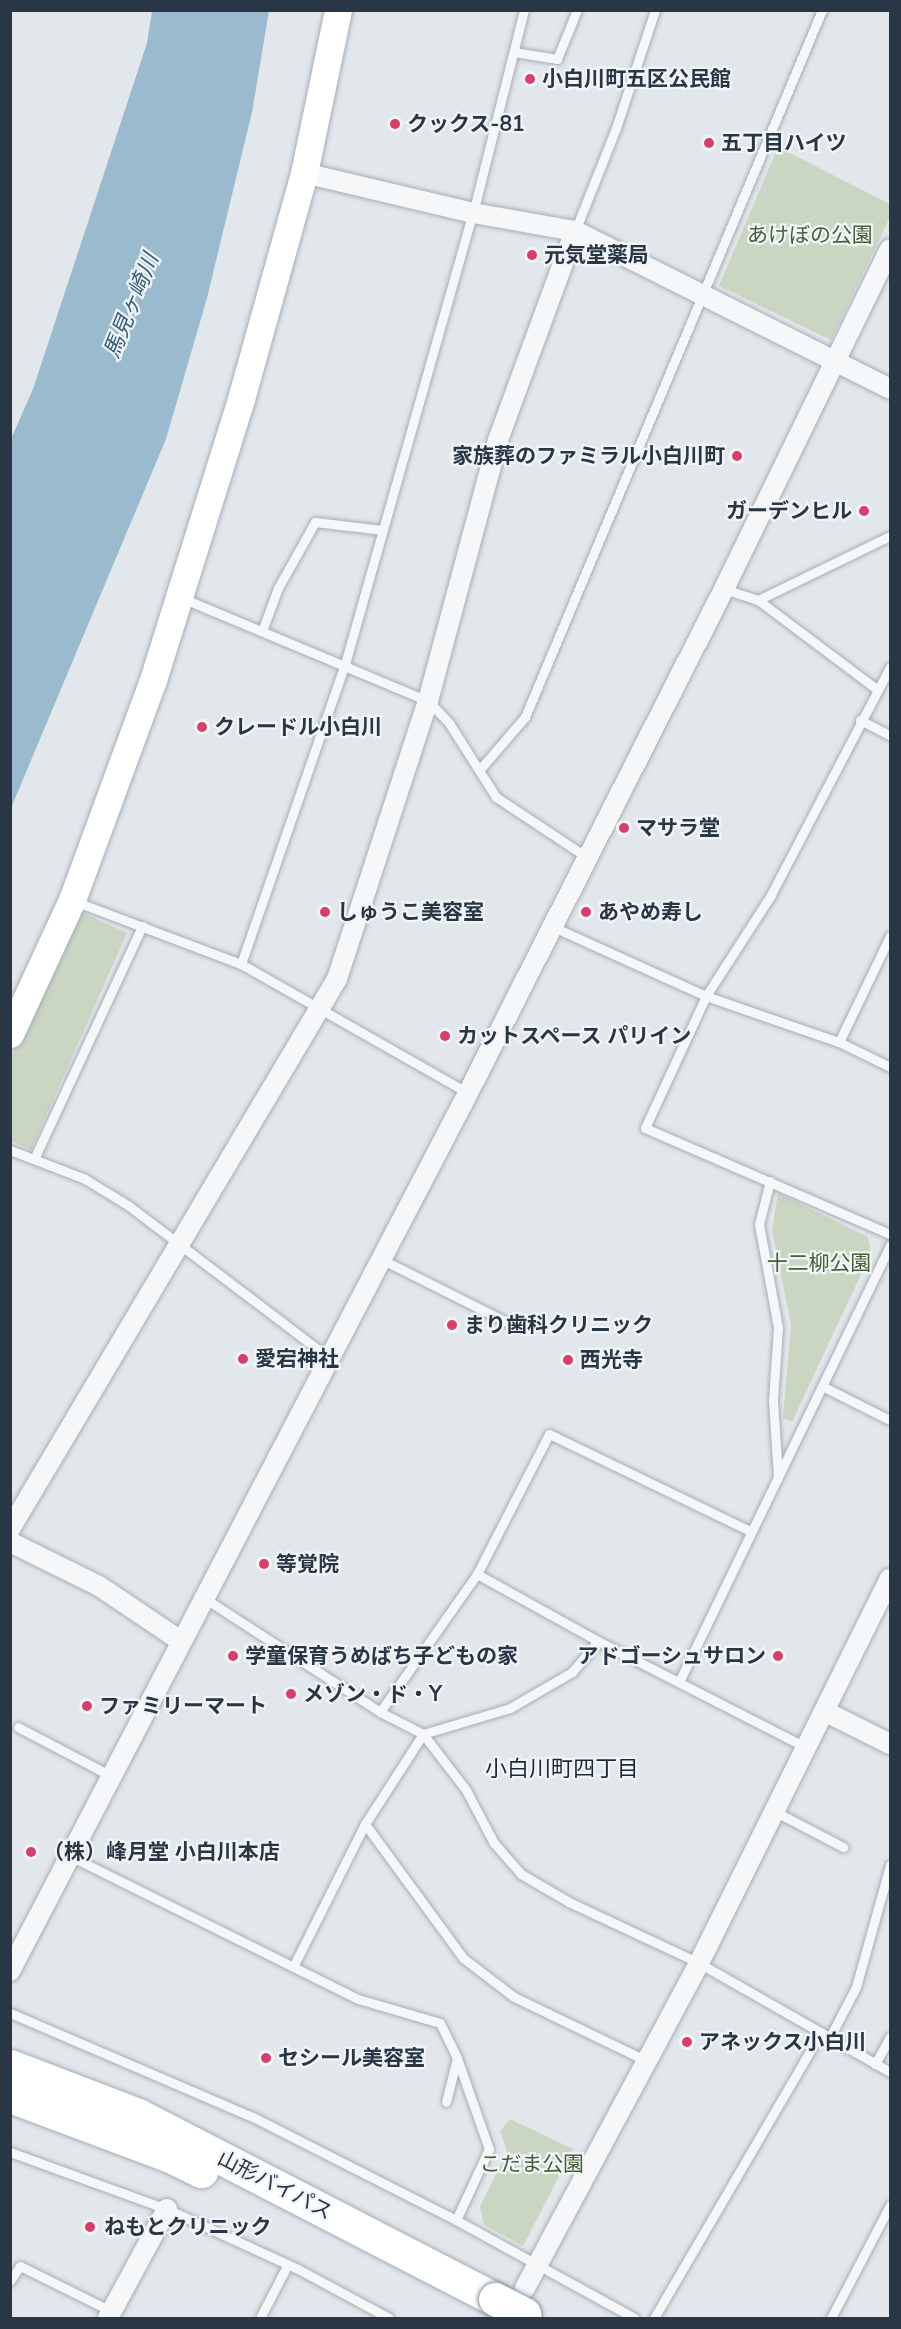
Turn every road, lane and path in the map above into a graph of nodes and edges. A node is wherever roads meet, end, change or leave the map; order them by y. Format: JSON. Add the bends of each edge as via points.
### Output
{"nodes":[{"id":1,"x":338,"y":10,"type":"edge"},
{"id":2,"x":524,"y":10,"type":"edge"},
{"id":3,"x":577,"y":10,"type":"edge"},
{"id":4,"x":655,"y":10,"type":"edge"},
{"id":5,"x":822,"y":10,"type":"edge"},
{"id":6,"x":514,"y":52,"type":"junction"},
{"id":7,"x":304,"y":173,"type":"junction"},
{"id":8,"x":473,"y":213,"type":"junction"},
{"id":9,"x":575,"y":231,"type":"junction"},
{"id":10,"x":891,"y":249,"type":"edge"},
{"id":11,"x":705,"y":294,"type":"junction"},
{"id":12,"x":836,"y":363,"type":"junction"},
{"id":13,"x":891,"y":389,"type":"edge"},
{"id":14,"x":383,"y":530,"type":"junction"},
{"id":15,"x":891,"y":536,"type":"edge"},
{"id":16,"x":724,"y":589,"type":"junction"},
{"id":17,"x":179,"y":597,"type":"junction"},
{"id":18,"x":758,"y":600,"type":"junction"},
{"id":19,"x":262,"y":631,"type":"junction"},
{"id":20,"x":345,"y":664,"type":"junction"},
{"id":21,"x":891,"y":667,"type":"edge"},
{"id":22,"x":878,"y":690,"type":"junction"},
{"id":23,"x":428,"y":701,"type":"junction"},
{"id":24,"x":860,"y":720,"type":"junction"},
{"id":25,"x":891,"y":735,"type":"edge"},
{"id":26,"x":481,"y":768,"type":"junction"},
{"id":27,"x":588,"y":858,"type":"junction"},
{"id":28,"x":72,"y":900,"type":"junction"},
{"id":29,"x":142,"y":926,"type":"junction"},
{"id":30,"x":551,"y":926,"type":"junction"},
{"id":31,"x":891,"y":936,"type":"edge"},
{"id":32,"x":241,"y":964,"type":"junction"},
{"id":33,"x":705,"y":996,"type":"junction"},
{"id":34,"x":321,"y":1011,"type":"junction"},
{"id":35,"x":10,"y":1034,"type":"edge"},
{"id":36,"x":839,"y":1042,"type":"junction"},
{"id":37,"x":891,"y":1067,"type":"edge"},
{"id":38,"x":468,"y":1093,"type":"junction"},
{"id":39,"x":10,"y":1150,"type":"edge"},
{"id":40,"x":34,"y":1159,"type":"junction"},
{"id":41,"x":770,"y":1181,"type":"junction"},
{"id":42,"x":891,"y":1234,"type":"edge"},
{"id":43,"x":178,"y":1245,"type":"junction"},
{"id":44,"x":891,"y":1245,"type":"edge"},
{"id":45,"x":381,"y":1259,"type":"junction"},
{"id":46,"x":515,"y":1326,"type":"dead end"},
{"id":47,"x":328,"y":1358,"type":"junction"},
{"id":48,"x":824,"y":1387,"type":"junction"},
{"id":49,"x":891,"y":1420,"type":"edge"},
{"id":50,"x":778,"y":1478,"type":"junction"},
{"id":51,"x":10,"y":1529,"type":"edge"},
{"id":52,"x":750,"y":1531,"type":"junction"},
{"id":53,"x":10,"y":1542,"type":"edge"},
{"id":54,"x":477,"y":1574,"type":"junction"},
{"id":55,"x":891,"y":1579,"type":"edge"},
{"id":56,"x":204,"y":1598,"type":"junction"},
{"id":57,"x":182,"y":1641,"type":"junction"},
{"id":58,"x":598,"y":1641,"type":"junction"},
{"id":59,"x":679,"y":1682,"type":"junction"},
{"id":60,"x":380,"y":1712,"type":"junction"},
{"id":61,"x":826,"y":1712,"type":"junction"},
{"id":62,"x":18,"y":1727,"type":"dead end"},
{"id":63,"x":423,"y":1734,"type":"junction"},
{"id":64,"x":891,"y":1744,"type":"edge"},
{"id":65,"x":807,"y":1748,"type":"junction"},
{"id":66,"x":111,"y":1776,"type":"junction"},
{"id":67,"x":776,"y":1812,"type":"junction"},
{"id":68,"x":365,"y":1824,"type":"junction"},
{"id":69,"x":843,"y":1847,"type":"dead end"},
{"id":70,"x":70,"y":1856,"type":"junction"},
{"id":71,"x":891,"y":1865,"type":"edge"},
{"id":72,"x":699,"y":1963,"type":"junction"},
{"id":73,"x":293,"y":1967,"type":"junction"},
{"id":74,"x":10,"y":1971,"type":"edge"},
{"id":75,"x":10,"y":2013,"type":"edge"},
{"id":76,"x":821,"y":2032,"type":"junction"},
{"id":77,"x":830,"y":2037,"type":"junction"},
{"id":78,"x":891,"y":2037,"type":"edge"},
{"id":79,"x":10,"y":2056,"type":"edge"},
{"id":80,"x":457,"y":2058,"type":"junction"},
{"id":81,"x":645,"y":2060,"type":"junction"},
{"id":82,"x":875,"y":2064,"type":"junction"},
{"id":83,"x":10,"y":2066,"type":"edge"},
{"id":84,"x":891,"y":2072,"type":"edge"},
{"id":85,"x":14,"y":2098,"type":"edge"},
{"id":86,"x":446,"y":2102,"type":"dead end"},
{"id":87,"x":138,"y":2115,"type":"junction"},
{"id":88,"x":10,"y":2152,"type":"edge"},
{"id":89,"x":891,"y":2205,"type":"edge"},
{"id":90,"x":167,"y":2209,"type":"junction"},
{"id":91,"x":456,"y":2220,"type":"junction"},
{"id":92,"x":538,"y":2264,"type":"junction"},
{"id":93,"x":287,"y":2266,"type":"junction"},
{"id":94,"x":10,"y":2281,"type":"edge"},
{"id":95,"x":513,"y":2308,"type":"edge"},
{"id":96,"x":110,"y":2315,"type":"edge"},
{"id":97,"x":260,"y":2319,"type":"edge"},
{"id":98,"x":389,"y":2319,"type":"edge"},
{"id":99,"x":634,"y":2319,"type":"edge"},
{"id":100,"x":654,"y":2319,"type":"edge"},
{"id":101,"x":831,"y":2319,"type":"edge"}],
"edges":[{"from":1,"to":7,"type":"street"},
{"from":2,"to":6,"type":"lane"},
{"from":3,"to":6,"type":"lane","via":[[557,59]]},
{"from":4,"to":9,"type":"lane","via":[[616,128]]},
{"from":5,"to":11,"type":"lane"},
{"from":6,"to":8,"type":"lane"},
{"from":7,"to":8,"type":"street"},
{"from":7,"to":17,"type":"street","via":[[241,399]]},
{"from":8,"to":9,"type":"street"},
{"from":8,"to":14,"type":"lane"},
{"from":9,"to":11,"type":"street"},
{"from":9,"to":23,"type":"street","via":[[498,440]]},
{"from":10,"to":12,"type":"street"},
{"from":11,"to":12,"type":"street"},
{"from":11,"to":26,"type":"lane","via":[[525,717]]},
{"from":12,"to":13,"type":"street"},
{"from":12,"to":16,"type":"street"},
{"from":14,"to":19,"type":"lane","via":[[315,522],[278,588]]},
{"from":14,"to":20,"type":"lane"},
{"from":15,"to":18,"type":"lane"},
{"from":16,"to":18,"type":"lane"},
{"from":16,"to":27,"type":"street"},
{"from":17,"to":19,"type":"lane"},
{"from":17,"to":28,"type":"street","via":[[106,815]]},
{"from":18,"to":22,"type":"lane"},
{"from":19,"to":20,"type":"lane"},
{"from":20,"to":23,"type":"lane"},
{"from":20,"to":32,"type":"lane"},
{"from":21,"to":22,"type":"lane"},
{"from":22,"to":24,"type":"lane"},
{"from":23,"to":26,"type":"lane"},
{"from":23,"to":34,"type":"street","via":[[337,979]]},
{"from":24,"to":25,"type":"lane"},
{"from":24,"to":33,"type":"lane","via":[[771,896]]},
{"from":26,"to":27,"type":"lane","via":[[496,797]]},
{"from":27,"to":30,"type":"street"},
{"from":28,"to":29,"type":"lane"},
{"from":28,"to":35,"type":"street"},
{"from":29,"to":32,"type":"lane"},
{"from":29,"to":40,"type":"lane"},
{"from":30,"to":33,"type":"lane"},
{"from":30,"to":38,"type":"street"},
{"from":31,"to":36,"type":"lane"},
{"from":32,"to":34,"type":"lane"},
{"from":33,"to":36,"type":"lane"},
{"from":33,"to":41,"type":"lane","via":[[645,1128]]},
{"from":34,"to":38,"type":"lane"},
{"from":34,"to":43,"type":"street"},
{"from":36,"to":37,"type":"lane"},
{"from":38,"to":45,"type":"street"},
{"from":39,"to":40,"type":"lane"},
{"from":40,"to":43,"type":"lane","via":[[85,1179]]},
{"from":41,"to":42,"type":"lane"},
{"from":41,"to":50,"type":"lane","via":[[759,1224],[778,1328],[773,1421]]},
{"from":43,"to":47,"type":"lane"},
{"from":43,"to":51,"type":"street"},
{"from":44,"to":48,"type":"lane"},
{"from":45,"to":46,"type":"lane"},
{"from":45,"to":47,"type":"street"},
{"from":47,"to":56,"type":"street"},
{"from":48,"to":49,"type":"lane"},
{"from":48,"to":50,"type":"lane"},
{"from":50,"to":52,"type":"lane"},
{"from":52,"to":54,"type":"lane","via":[[549,1434]]},
{"from":52,"to":59,"type":"lane"},
{"from":53,"to":57,"type":"street","via":[[99,1586]]},
{"from":54,"to":58,"type":"lane"},
{"from":54,"to":60,"type":"lane"},
{"from":55,"to":61,"type":"street"},
{"from":56,"to":57,"type":"street"},
{"from":56,"to":60,"type":"lane"},
{"from":57,"to":66,"type":"street"},
{"from":58,"to":59,"type":"lane"},
{"from":58,"to":63,"type":"lane","via":[[572,1672],[510,1708]]},
{"from":59,"to":65,"type":"lane"},
{"from":60,"to":63,"type":"lane"},
{"from":61,"to":64,"type":"street"},
{"from":61,"to":65,"type":"street"},
{"from":62,"to":66,"type":"lane"},
{"from":63,"to":68,"type":"lane"},
{"from":63,"to":72,"type":"lane","via":[[466,1790],[494,1844],[521,1874],[569,1902]]},
{"from":65,"to":67,"type":"street"},
{"from":66,"to":70,"type":"street"},
{"from":67,"to":69,"type":"lane"},
{"from":67,"to":72,"type":"street"},
{"from":68,"to":73,"type":"lane"},
{"from":68,"to":81,"type":"lane","via":[[463,1958],[514,1997]]},
{"from":70,"to":73,"type":"lane"},
{"from":70,"to":74,"type":"street"},
{"from":71,"to":77,"type":"lane","via":[[856,1987]]},
{"from":72,"to":76,"type":"lane"},
{"from":72,"to":81,"type":"street"},
{"from":73,"to":80,"type":"lane","via":[[358,1999],[440,2023]]},
{"from":75,"to":91,"type":"lane","via":[[253,2117]]},
{"from":76,"to":77,"type":"lane"},
{"from":76,"to":100,"type":"lane"},
{"from":77,"to":82,"type":"lane"},
{"from":78,"to":82,"type":"lane"},
{"from":79,"to":87,"type":"highway","via":[[100,2092]]},
{"from":80,"to":86,"type":"lane"},
{"from":80,"to":91,"type":"lane","via":[[489,2149]]},
{"from":81,"to":92,"type":"street"},
{"from":82,"to":84,"type":"lane"},
{"from":83,"to":87,"type":"highway","name":"山形バイパス"},
{"from":85,"to":95,"type":"highway","name":"山形バイパス","via":[[168,2155]]},
{"from":87,"to":95,"type":"highway","name":"山形バイパス"},
{"from":88,"to":90,"type":"lane"},
{"from":89,"to":101,"type":"lane"},
{"from":90,"to":93,"type":"lane"},
{"from":90,"to":96,"type":"street"},
{"from":91,"to":92,"type":"lane"},
{"from":92,"to":95,"type":"street"},
{"from":92,"to":99,"type":"lane"},
{"from":93,"to":97,"type":"lane"},
{"from":93,"to":98,"type":"lane"},
{"from":94,"to":96,"type":"lane","via":[[20,2265]]}]}
